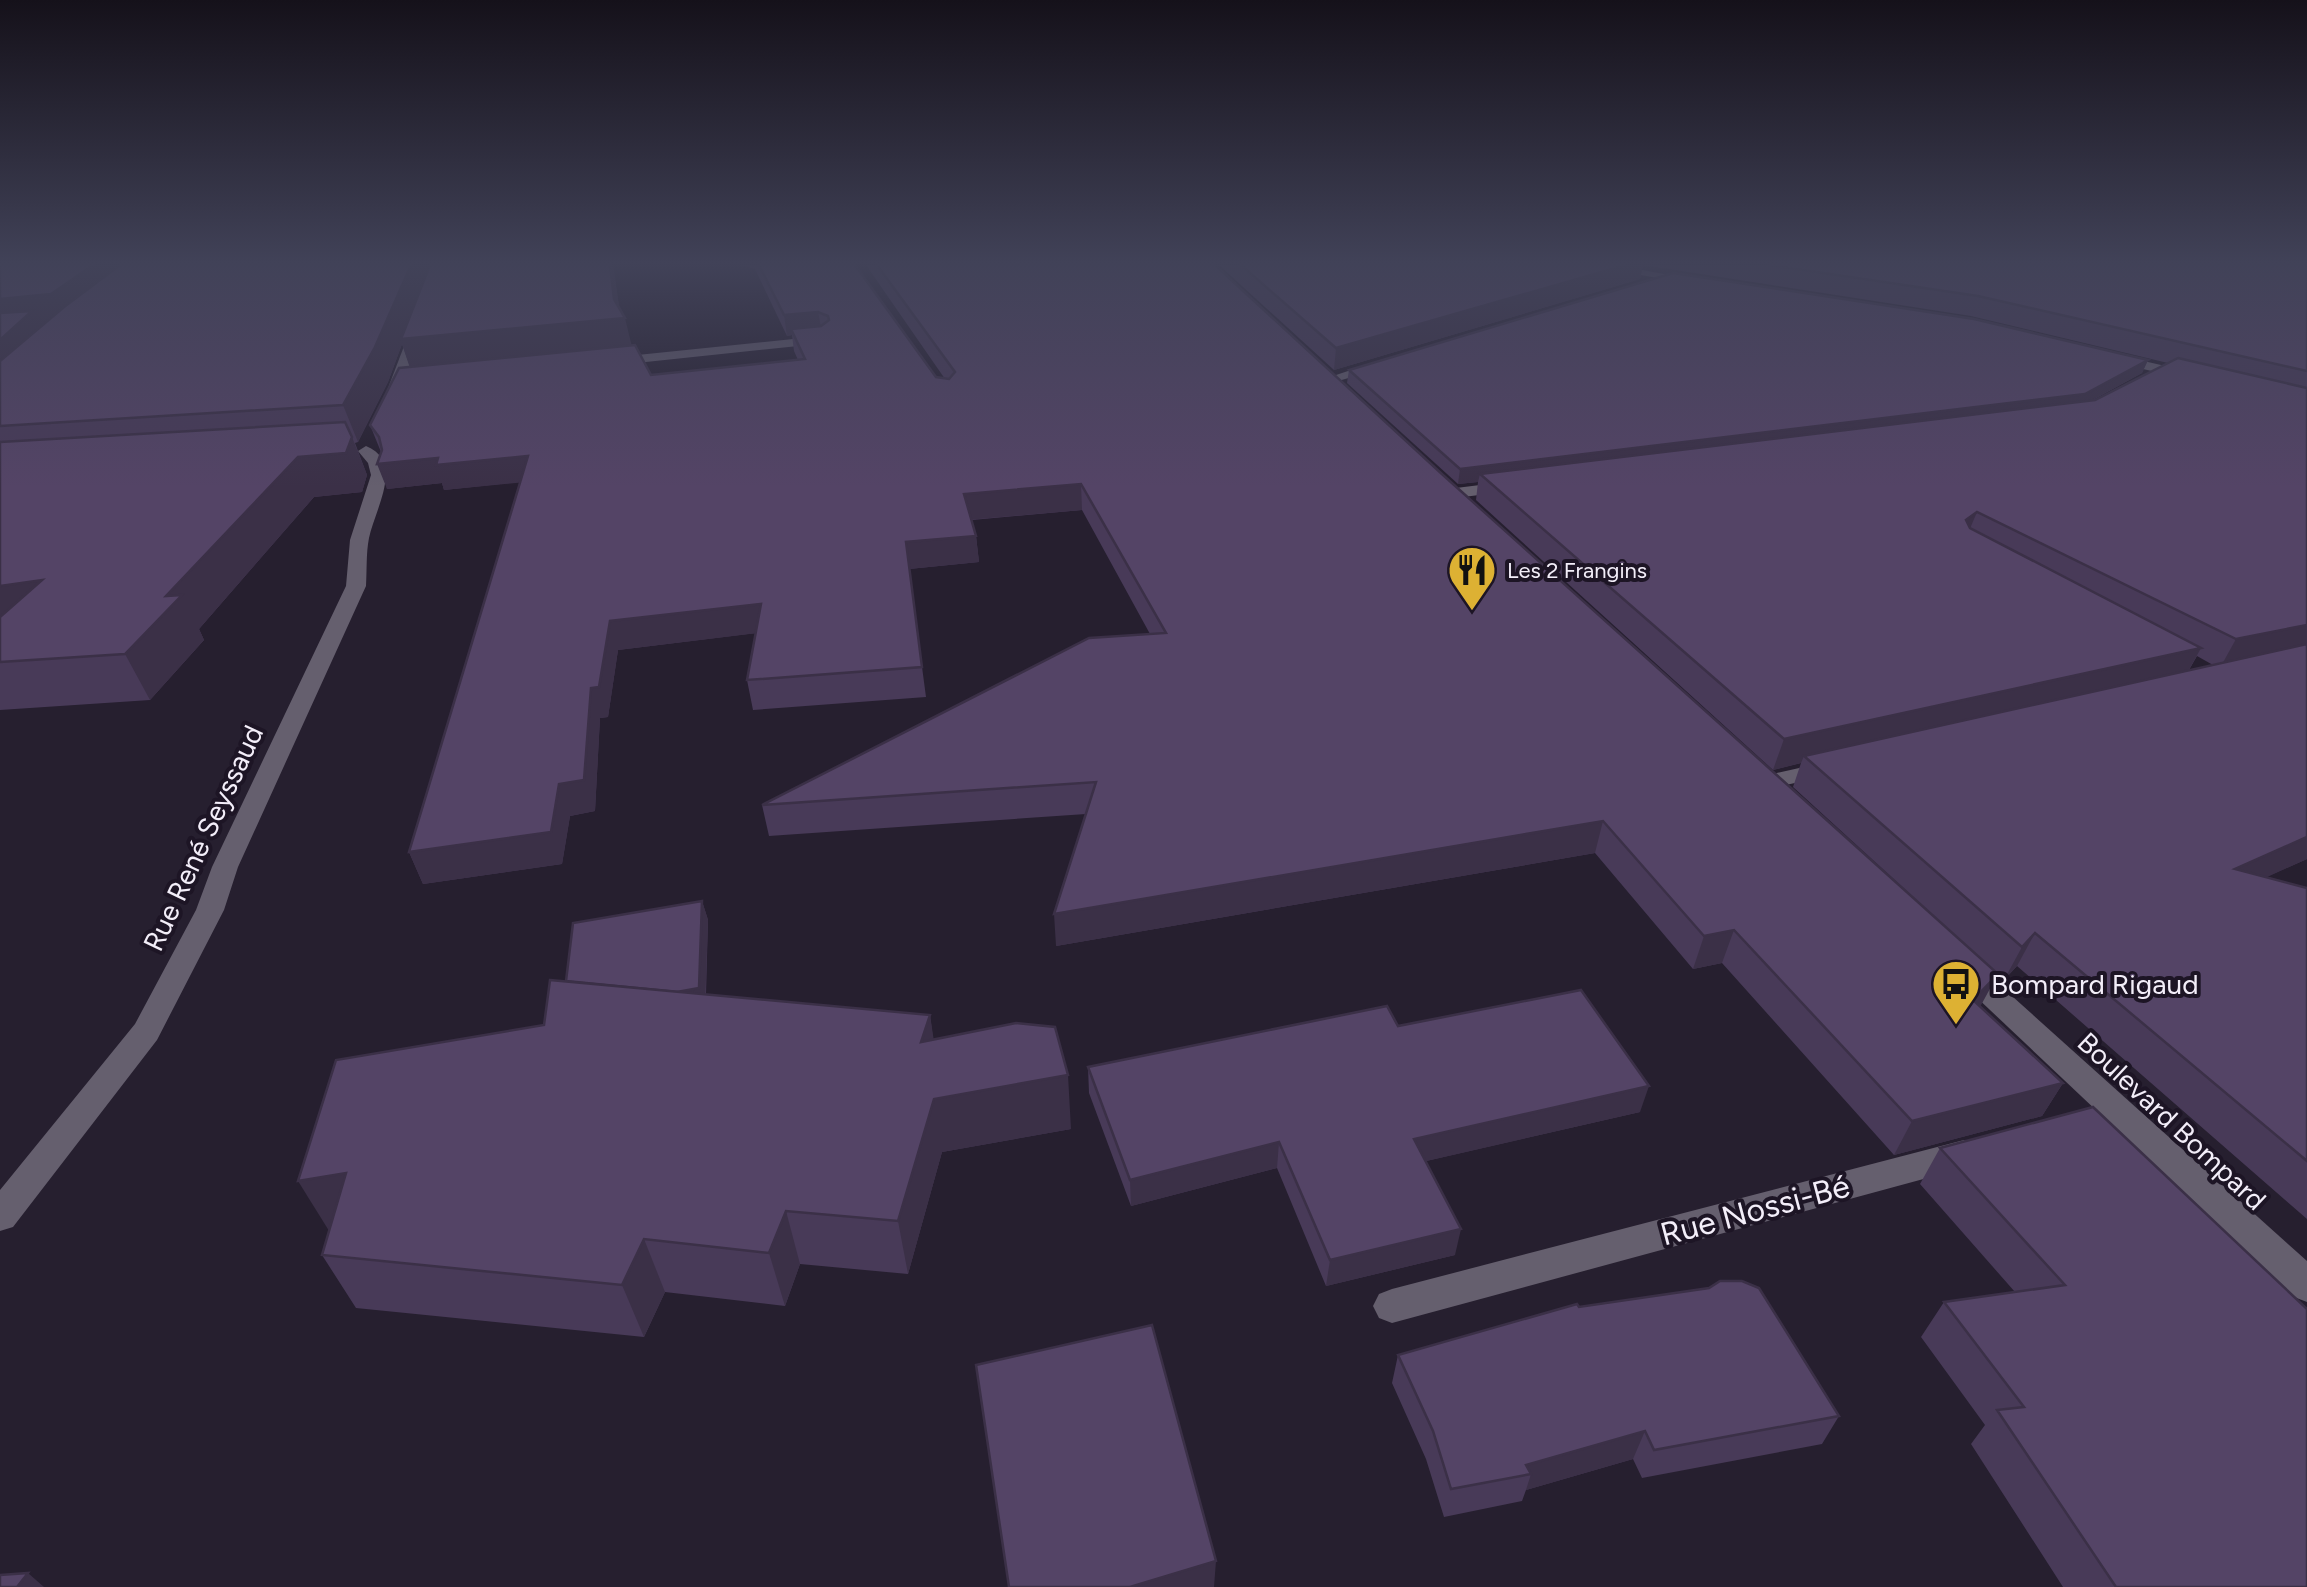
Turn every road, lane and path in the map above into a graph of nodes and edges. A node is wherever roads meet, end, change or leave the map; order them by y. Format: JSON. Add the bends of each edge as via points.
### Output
{"nodes":[{"id":1,"x":414,"y":339,"type":"edge"},
{"id":2,"x":822,"y":340,"type":"edge"},
{"id":3,"x":2095,"y":354,"type":"edge"},
{"id":4,"x":1305,"y":357,"type":"edge"},
{"id":5,"x":1401,"y":358,"type":"edge"},
{"id":6,"x":589,"y":364,"type":"edge"},
{"id":7,"x":2166,"y":370,"type":"junction"},
{"id":8,"x":2150,"y":379,"type":"edge"},
{"id":9,"x":2201,"y":379,"type":"edge"},
{"id":10,"x":1328,"y":380,"type":"junction"},
{"id":11,"x":417,"y":381,"type":"edge"},
{"id":12,"x":398,"y":383,"type":"junction"},
{"id":13,"x":1355,"y":405,"type":"edge"},
{"id":14,"x":382,"y":417,"type":"edge"},
{"id":15,"x":362,"y":446,"type":"dead end"},
{"id":16,"x":1526,"y":484,"type":"edge"},
{"id":17,"x":1477,"y":520,"type":"edge"},
{"id":18,"x":1858,"y":762,"type":"edge"},
{"id":19,"x":1791,"y":809,"type":"edge"},
{"id":20,"x":1945,"y":951,"type":"edge"},
{"id":21,"x":2118,"y":1114,"type":"junction"},
{"id":22,"x":2080,"y":1124,"type":"edge"},
{"id":23,"x":2004,"y":1144,"type":"edge"},
{"id":24,"x":0,"y":1216,"type":"edge"},
{"id":25,"x":2304,"y":1278,"type":"edge"},
{"id":26,"x":1392,"y":1306,"type":"dead end"}],
"edges":[{"from":1,"to":12,"type":"street"},
{"from":2,"to":6,"type":"street"},
{"from":3,"to":7,"type":"street"},
{"from":4,"to":10,"type":"street"},
{"from":5,"to":10,"type":"street"},
{"from":7,"to":8,"type":"street"},
{"from":7,"to":9,"type":"street"},
{"from":10,"to":13,"type":"street"},
{"from":11,"to":12,"type":"street"},
{"from":12,"to":14,"type":"street"},
{"from":15,"to":24,"type":"street","name":"Rue René Seyssaud","via":[[379,474],[354,564],[356,586],[210,910],[146,1032]]},
{"from":16,"to":17,"type":"street","via":[[1442,488]]},
{"from":18,"to":19,"type":"street","via":[[1756,777]]},
{"from":20,"to":21,"type":"street","name":"Boulevard Bompard"},
{"from":21,"to":22,"type":"street"},
{"from":21,"to":25,"type":"street","name":"Boulevard Bompard"},
{"from":23,"to":26,"type":"street","name":"Rue Nossi-Bé"}]}
